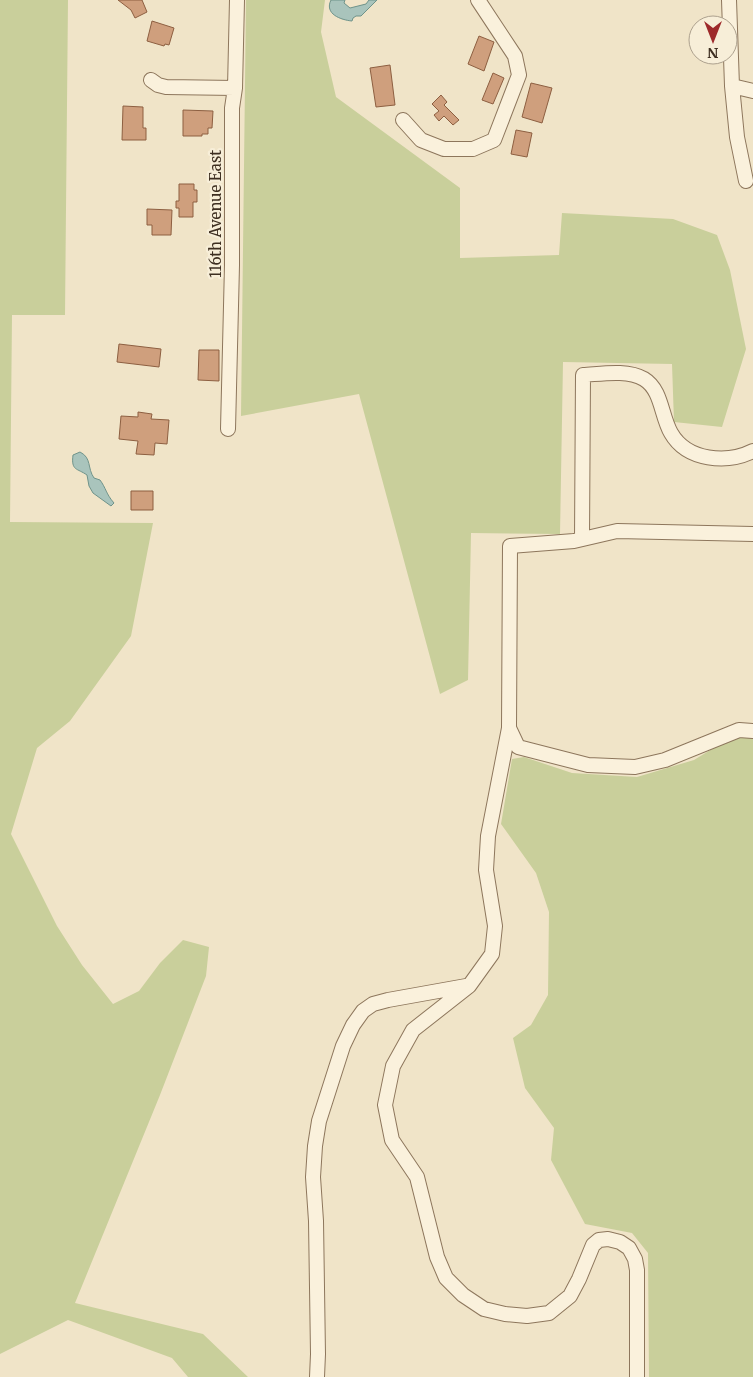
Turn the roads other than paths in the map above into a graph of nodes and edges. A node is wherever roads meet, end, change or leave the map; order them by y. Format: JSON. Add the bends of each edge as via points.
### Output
{"nodes":[{"id":1,"x":237,"y":0,"type":"edge"},
{"id":2,"x":478,"y":0,"type":"edge"},
{"id":3,"x":729,"y":0,"type":"edge"},
{"id":4,"x":151,"y":80,"type":"dead end"},
{"id":5,"x":732,"y":86,"type":"junction"},
{"id":6,"x":235,"y":88,"type":"junction"},
{"id":7,"x":753,"y":91,"type":"edge"},
{"id":8,"x":403,"y":120,"type":"dead end"},
{"id":9,"x":746,"y":181,"type":"dead end"},
{"id":10,"x":228,"y":429,"type":"dead end"},
{"id":11,"x":753,"y":451,"type":"edge"},
{"id":12,"x":753,"y":534,"type":"edge"},
{"id":13,"x":582,"y":539,"type":"junction"},
{"id":14,"x":509,"y":728,"type":"junction"},
{"id":15,"x":753,"y":730,"type":"edge"},
{"id":16,"x":469,"y":986,"type":"junction"},
{"id":17,"x":317,"y":1377,"type":"edge"},
{"id":18,"x":636,"y":1377,"type":"edge"}],
"edges":[{"from":1,"to":6,"type":"street","name":"116th Avenue East"},
{"from":2,"to":8,"type":"street","via":[[515,56],[519,75],[494,140],[473,150],[444,149],[420,140]]},
{"from":3,"to":5,"type":"street"},
{"from":4,"to":6,"type":"street","via":[[166,87]]},
{"from":5,"to":7,"type":"street"},
{"from":5,"to":9,"type":"street"},
{"from":6,"to":10,"type":"street","name":"116th Avenue East","via":[[232,108]]},
{"from":11,"to":13,"type":"street","via":[[728,459],[708,458],[695,453],[671,433],[656,392],[644,379],[626,374],[583,374]]},
{"from":12,"to":13,"type":"street","via":[[617,531]]},
{"from":13,"to":14,"type":"street","via":[[510,546]]},
{"from":14,"to":15,"type":"street","via":[[518,747],[588,765],[635,767],[665,760],[739,730]]},
{"from":14,"to":16,"type":"street","via":[[488,836],[486,870],[495,926],[492,954]]},
{"from":16,"to":17,"type":"street","via":[[372,1004],[353,1025],[343,1046],[318,1121],[314,1146]]},
{"from":16,"to":18,"type":"street","via":[[413,1030],[393,1066],[385,1105],[392,1140],[417,1177],[437,1257],[446,1278],[484,1309],[527,1316],[549,1313],[570,1296],[593,1246],[599,1240],[608,1238],[620,1242],[629,1248],[637,1270]]}]}
